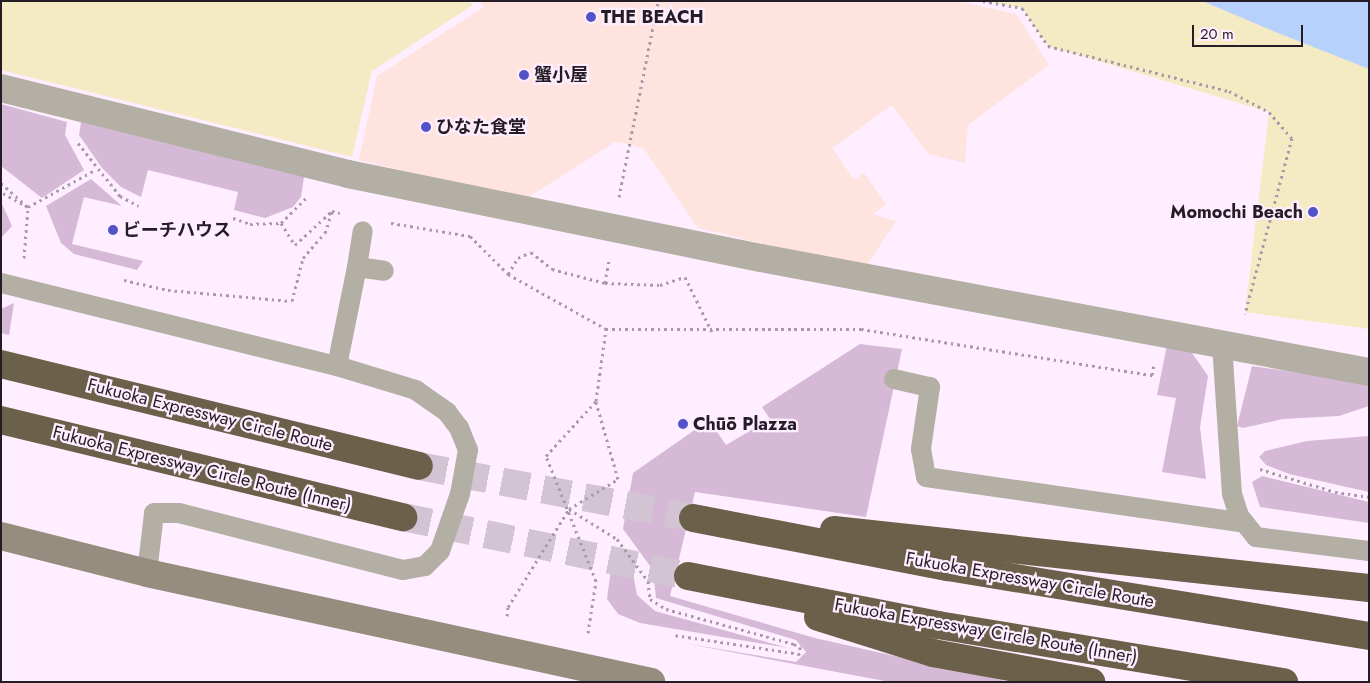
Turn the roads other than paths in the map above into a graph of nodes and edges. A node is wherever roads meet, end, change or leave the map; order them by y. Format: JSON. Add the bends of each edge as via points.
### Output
{"nodes":[{"id":1,"x":1,"y":88,"type":"edge"},
{"id":2,"x":363,"y":231,"type":"dead end"},
{"id":3,"x":357,"y":267,"type":"junction"},
{"id":4,"x":384,"y":271,"type":"dead end"},
{"id":5,"x":1,"y":283,"type":"edge"},
{"id":6,"x":1232,"y":347,"type":"junction"},
{"id":7,"x":1,"y":364,"type":"edge"},
{"id":8,"x":337,"y":366,"type":"junction"},
{"id":9,"x":1369,"y":372,"type":"edge"},
{"id":10,"x":894,"y":379,"type":"dead end"},
{"id":11,"x":1,"y":420,"type":"edge"},
{"id":12,"x":419,"y":466,"type":"tunnel mouth"},
{"id":13,"x":403,"y":517,"type":"tunnel mouth"},
{"id":14,"x":1245,"y":523,"type":"junction"},
{"id":15,"x":1,"y":536,"type":"edge"},
{"id":16,"x":1369,"y":551,"type":"edge"},
{"id":17,"x":148,"y":573,"type":"junction"},
{"id":18,"x":1369,"y":588,"type":"edge"},
{"id":19,"x":1369,"y":636,"type":"edge"},
{"id":20,"x":651,"y":682,"type":"edge"},
{"id":21,"x":1091,"y":682,"type":"edge"},
{"id":22,"x":1284,"y":682,"type":"edge"}],
"edges":[{"from":1,"to":6,"type":"street","via":[[322,167],[614,229]]},
{"from":2,"to":3,"type":"lane"},
{"from":3,"to":4,"type":"lane"},
{"from":3,"to":8,"type":"lane"},
{"from":5,"to":8,"type":"lane"},
{"from":6,"to":9,"type":"street"},
{"from":6,"to":14,"type":"lane","via":[[1232,494]]},
{"from":7,"to":12,"type":"highway","name":"Fukuoka Expressway Circle Route"},
{"from":8,"to":17,"type":"lane","via":[[416,390],[447,412],[459,428],[468,450],[460,494],[440,551],[425,566],[402,570],[179,513],[154,513]]},
{"from":10,"to":14,"type":"lane","via":[[930,387],[921,450],[926,477]]},
{"from":11,"to":13,"type":"highway","name":"Fukuoka Expressway Circle Route (Inner)"},
{"from":14,"to":16,"type":"lane","via":[[1256,537]]},
{"from":15,"to":17,"type":"street"},
{"from":17,"to":20,"type":"street"},
{"from":18,"to":19,"type":"highway","name":"Fukuoka Expressway Circle Route","via":[[952,540],[693,518],[948,568]]},
{"from":21,"to":22,"type":"highway","name":"Fukuoka Expressway Circle Route (Inner)","via":[[933,653],[688,576],[938,625]]}]}
